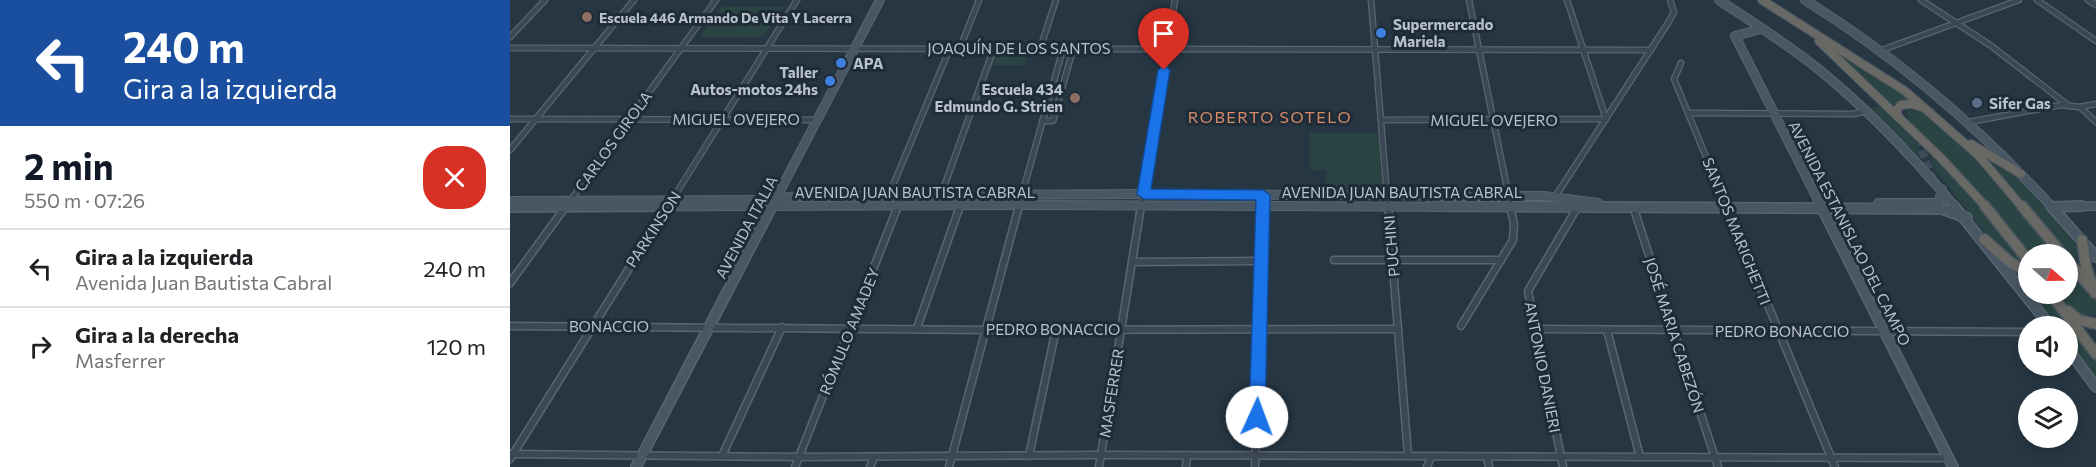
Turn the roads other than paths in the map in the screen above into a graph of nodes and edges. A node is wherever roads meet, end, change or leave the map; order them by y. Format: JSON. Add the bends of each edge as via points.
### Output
{"nodes":[{"id":1,"x":545,"y":0,"type":"edge"},
{"id":2,"x":634,"y":0,"type":"edge"},
{"id":3,"x":716,"y":0,"type":"edge"},
{"id":4,"x":797,"y":0,"type":"edge"},
{"id":5,"x":880,"y":0,"type":"edge"},
{"id":6,"x":979,"y":0,"type":"edge"},
{"id":7,"x":1056,"y":0,"type":"edge"},
{"id":8,"x":1175,"y":0,"type":"edge"},
{"id":9,"x":1371,"y":0,"type":"edge"},
{"id":10,"x":1469,"y":0,"type":"edge"},
{"id":11,"x":1567,"y":0,"type":"edge"},
{"id":12,"x":1670,"y":0,"type":"edge"},
{"id":13,"x":1719,"y":0,"type":"edge"},
{"id":14,"x":1762,"y":0,"type":"edge"},
{"id":15,"x":1805,"y":0,"type":"edge"},
{"id":16,"x":1921,"y":0,"type":"edge"},
{"id":17,"x":2019,"y":0,"type":"edge"},
{"id":18,"x":2037,"y":0,"type":"edge"},
{"id":19,"x":2088,"y":0,"type":"edge"},
{"id":20,"x":2096,"y":5,"type":"edge"},
{"id":21,"x":1958,"y":22,"type":"junction"},
{"id":22,"x":1801,"y":25,"type":"junction"},
{"id":23,"x":1761,"y":29,"type":"junction"},
{"id":24,"x":510,"y":37,"type":"edge"},
{"id":25,"x":2096,"y":41,"type":"edge"},
{"id":26,"x":510,"y":48,"type":"edge"},
{"id":27,"x":595,"y":48,"type":"junction"},
{"id":28,"x":681,"y":48,"type":"junction"},
{"id":29,"x":855,"y":48,"type":"junction"},
{"id":30,"x":950,"y":48,"type":"junction"},
{"id":31,"x":960,"y":48,"type":"junction"},
{"id":32,"x":994,"y":48,"type":"junction"},
{"id":33,"x":1063,"y":48,"type":"junction"},
{"id":34,"x":1073,"y":48,"type":"junction"},
{"id":35,"x":766,"y":49,"type":"junction"},
{"id":36,"x":1040,"y":49,"type":"junction"},
{"id":37,"x":1167,"y":49,"type":"junction"},
{"id":38,"x":1375,"y":49,"type":"junction"},
{"id":39,"x":1479,"y":50,"type":"junction"},
{"id":40,"x":1583,"y":50,"type":"junction"},
{"id":41,"x":1651,"y":50,"type":"junction"},
{"id":42,"x":1882,"y":50,"type":"junction"},
{"id":43,"x":1681,"y":63,"type":"dead end"},
{"id":44,"x":981,"y":64,"type":"dead end"},
{"id":45,"x":988,"y":64,"type":"junction"},
{"id":46,"x":2096,"y":104,"type":"edge"},
{"id":47,"x":2069,"y":106,"type":"junction"},
{"id":48,"x":2080,"y":107,"type":"junction"},
{"id":49,"x":1866,"y":111,"type":"junction"},
{"id":50,"x":1929,"y":111,"type":"junction"},
{"id":51,"x":1688,"y":113,"type":"junction"},
{"id":52,"x":1774,"y":114,"type":"junction"},
{"id":53,"x":723,"y":118,"type":"junction"},
{"id":54,"x":510,"y":119,"type":"edge"},
{"id":55,"x":536,"y":119,"type":"junction"},
{"id":56,"x":629,"y":119,"type":"junction"},
{"id":57,"x":1606,"y":119,"type":"junction"},
{"id":58,"x":817,"y":120,"type":"junction"},
{"id":59,"x":1381,"y":120,"type":"junction"},
{"id":60,"x":1493,"y":120,"type":"junction"},
{"id":61,"x":1042,"y":121,"type":"junction"},
{"id":62,"x":1900,"y":121,"type":"junction"},
{"id":63,"x":1969,"y":122,"type":"junction"},
{"id":64,"x":2096,"y":122,"type":"edge"},
{"id":65,"x":1954,"y":134,"type":"junction"},
{"id":66,"x":510,"y":150,"type":"edge"},
{"id":67,"x":2021,"y":174,"type":"junction"},
{"id":68,"x":1942,"y":189,"type":"junction"},
{"id":69,"x":1144,"y":194,"type":"junction"},
{"id":70,"x":889,"y":195,"type":"junction"},
{"id":71,"x":903,"y":195,"type":"junction"},
{"id":72,"x":941,"y":195,"type":"junction"},
{"id":73,"x":1022,"y":195,"type":"junction"},
{"id":74,"x":1263,"y":195,"type":"junction"},
{"id":75,"x":1387,"y":196,"type":"junction"},
{"id":76,"x":1508,"y":196,"type":"junction"},
{"id":77,"x":1555,"y":197,"type":"junction"},
{"id":78,"x":510,"y":201,"type":"edge"},
{"id":79,"x":775,"y":202,"type":"junction"},
{"id":80,"x":568,"y":204,"type":"junction"},
{"id":81,"x":670,"y":204,"type":"junction"},
{"id":82,"x":899,"y":205,"type":"junction"},
{"id":83,"x":960,"y":205,"type":"junction"},
{"id":84,"x":1019,"y":205,"type":"junction"},
{"id":85,"x":1142,"y":205,"type":"junction"},
{"id":86,"x":1264,"y":206,"type":"junction"},
{"id":87,"x":1388,"y":206,"type":"junction"},
{"id":88,"x":1510,"y":206,"type":"junction"},
{"id":89,"x":1633,"y":206,"type":"junction"},
{"id":90,"x":1727,"y":206,"type":"junction"},
{"id":91,"x":1821,"y":206,"type":"junction"},
{"id":92,"x":2096,"y":206,"type":"edge"},
{"id":93,"x":510,"y":207,"type":"edge"},
{"id":94,"x":2052,"y":207,"type":"junction"},
{"id":95,"x":1577,"y":208,"type":"junction"},
{"id":96,"x":1967,"y":218,"type":"junction"},
{"id":97,"x":1984,"y":239,"type":"junction"},
{"id":98,"x":2082,"y":240,"type":"junction"},
{"id":99,"x":2054,"y":244,"type":"edge"},
{"id":100,"x":2018,"y":248,"type":"edge"},
{"id":101,"x":2096,"y":257,"type":"edge"},
{"id":102,"x":1334,"y":260,"type":"dead end"},
{"id":103,"x":1501,"y":260,"type":"junction"},
{"id":104,"x":1262,"y":261,"type":"junction"},
{"id":105,"x":1393,"y":261,"type":"junction"},
{"id":106,"x":1132,"y":262,"type":"junction"},
{"id":107,"x":2018,"y":267,"type":"edge"},
{"id":108,"x":2078,"y":273,"type":"edge"},
{"id":109,"x":510,"y":283,"type":"edge"},
{"id":110,"x":2095,"y":294,"type":"edge"},
{"id":111,"x":2058,"y":304,"type":"edge"},
{"id":112,"x":2061,"y":304,"type":"edge"},
{"id":113,"x":2043,"y":316,"type":"edge"},
{"id":114,"x":2096,"y":324,"type":"edge"},
{"id":115,"x":510,"y":326,"type":"edge"},
{"id":116,"x":592,"y":326,"type":"junction"},
{"id":117,"x":1461,"y":326,"type":"dead end"},
{"id":118,"x":708,"y":327,"type":"junction"},
{"id":119,"x":782,"y":327,"type":"junction"},
{"id":120,"x":917,"y":328,"type":"junction"},
{"id":121,"x":849,"y":329,"type":"junction"},
{"id":122,"x":1056,"y":329,"type":"junction"},
{"id":123,"x":1122,"y":329,"type":"junction"},
{"id":124,"x":1259,"y":329,"type":"junction"},
{"id":125,"x":1398,"y":329,"type":"junction"},
{"id":126,"x":986,"y":330,"type":"junction"},
{"id":127,"x":1535,"y":330,"type":"junction"},
{"id":128,"x":1607,"y":330,"type":"junction"},
{"id":129,"x":1673,"y":330,"type":"junction"},
{"id":130,"x":1779,"y":331,"type":"junction"},
{"id":131,"x":1884,"y":331,"type":"junction"},
{"id":132,"x":2018,"y":332,"type":"edge"},
{"id":133,"x":2096,"y":354,"type":"edge"},
{"id":134,"x":2078,"y":363,"type":"edge"},
{"id":135,"x":2096,"y":387,"type":"edge"},
{"id":136,"x":643,"y":454,"type":"junction"},
{"id":137,"x":511,"y":455,"type":"edge"},
{"id":138,"x":1101,"y":455,"type":"junction"},
{"id":139,"x":1187,"y":455,"type":"junction"},
{"id":140,"x":1256,"y":455,"type":"junction"},
{"id":141,"x":1408,"y":455,"type":"junction"},
{"id":142,"x":722,"y":456,"type":"junction"},
{"id":143,"x":1029,"y":456,"type":"junction"},
{"id":144,"x":1431,"y":456,"type":"junction"},
{"id":145,"x":799,"y":457,"type":"junction"},
{"id":146,"x":874,"y":457,"type":"junction"},
{"id":147,"x":951,"y":457,"type":"junction"},
{"id":148,"x":1487,"y":457,"type":"junction"},
{"id":149,"x":1561,"y":457,"type":"junction"},
{"id":150,"x":1640,"y":457,"type":"junction"},
{"id":151,"x":1715,"y":457,"type":"junction"},
{"id":152,"x":1831,"y":458,"type":"junction"},
{"id":153,"x":1948,"y":458,"type":"junction"},
{"id":154,"x":636,"y":467,"type":"edge"},
{"id":155,"x":795,"y":467,"type":"edge"},
{"id":156,"x":870,"y":467,"type":"edge"},
{"id":157,"x":949,"y":467,"type":"edge"},
{"id":158,"x":1099,"y":467,"type":"edge"},
{"id":159,"x":1186,"y":467,"type":"edge"},
{"id":160,"x":1256,"y":467,"type":"edge"},
{"id":161,"x":1427,"y":467,"type":"edge"},
{"id":162,"x":1489,"y":467,"type":"edge"},
{"id":163,"x":1563,"y":467,"type":"edge"},
{"id":164,"x":1718,"y":467,"type":"edge"},
{"id":165,"x":1835,"y":467,"type":"edge"},
{"id":166,"x":1953,"y":467,"type":"edge"}],
"edges":[{"from":1,"to":24,"type":"street"},
{"from":2,"to":27,"type":"street"},
{"from":3,"to":28,"type":"street","name":"CARLOS GIROLA"},
{"from":4,"to":35,"type":"street","name":"PARKINSON"},
{"from":5,"to":29,"type":"main road","name":"AVENIDA ITALIA"},
{"from":6,"to":31,"type":"street"},
{"from":7,"to":36,"type":"street"},
{"from":8,"to":37,"type":"street","name":"MASFERRER"},
{"from":9,"to":38,"type":"street","name":"PUCHINI"},
{"from":10,"to":39,"type":"street"},
{"from":11,"to":40,"type":"street"},
{"from":12,"to":41,"type":"street","via":[[1674,12]]},
{"from":13,"to":23,"type":"main road"},
{"from":14,"to":22,"type":"highway"},
{"from":15,"to":42,"type":"main road"},
{"from":16,"to":21,"type":"street"},
{"from":17,"to":21,"type":"street"},
{"from":18,"to":25,"type":"street"},
{"from":19,"to":20,"type":"street"},
{"from":21,"to":42,"type":"street"},
{"from":21,"to":47,"type":"street"},
{"from":22,"to":50,"type":"highway","via":[[1887,78]]},
{"from":22,"to":62,"type":"highway"},
{"from":23,"to":49,"type":"main road","via":[[1816,68]]},
{"from":23,"to":52,"type":"main road","name":"AVENIDA ESTANISLAO DEL CAMPO","via":[[1735,36]]},
{"from":26,"to":27,"type":"street","name":"JOAQUÍN DE LOS SANTOS"},
{"from":27,"to":28,"type":"street","name":"JOAQUÍN DE LOS SANTOS"},
{"from":27,"to":55,"type":"street"},
{"from":28,"to":35,"type":"street","name":"JOAQUÍN DE LOS SANTOS"},
{"from":28,"to":56,"type":"street","name":"CARLOS GIROLA"},
{"from":29,"to":30,"type":"street","name":"JOAQUÍN DE LOS SANTOS"},
{"from":29,"to":35,"type":"street","name":"JOAQUÍN DE LOS SANTOS"},
{"from":29,"to":58,"type":"main road","name":"AVENIDA ITALIA"},
{"from":30,"to":31,"type":"street","name":"JOAQUÍN DE LOS SANTOS"},
{"from":30,"to":70,"type":"street"},
{"from":31,"to":32,"type":"street","name":"JOAQUÍN DE LOS SANTOS"},
{"from":32,"to":36,"type":"street","name":"JOAQUÍN DE LOS SANTOS"},
{"from":32,"to":45,"type":"street"},
{"from":33,"to":34,"type":"street","name":"JOAQUÍN DE LOS SANTOS"},
{"from":33,"to":36,"type":"street","name":"JOAQUÍN DE LOS SANTOS"},
{"from":33,"to":61,"type":"street"},
{"from":34,"to":37,"type":"street","name":"JOAQUÍN DE LOS SANTOS"},
{"from":34,"to":61,"type":"street","via":[[1053,122]]},
{"from":35,"to":53,"type":"street","name":"PARKINSON"},
{"from":37,"to":38,"type":"street","name":"JOAQUÍN DE LOS SANTOS"},
{"from":37,"to":69,"type":"street","name":"MASFERRER"},
{"from":38,"to":39,"type":"street","name":"JOAQUÍN DE LOS SANTOS"},
{"from":38,"to":59,"type":"street","name":"PUCHINI"},
{"from":39,"to":40,"type":"street","name":"JOAQUÍN DE LOS SANTOS"},
{"from":39,"to":60,"type":"street"},
{"from":40,"to":41,"type":"street","name":"JOAQUÍN DE LOS SANTOS"},
{"from":40,"to":57,"type":"street"},
{"from":41,"to":57,"type":"street"},
{"from":42,"to":63,"type":"main road"},
{"from":43,"to":51,"type":"street","name":"SANTOS MARIGHETTI","via":[[1674,78]]},
{"from":44,"to":45,"type":"street"},
{"from":45,"to":72,"type":"street"},
{"from":46,"to":48,"type":"street"},
{"from":47,"to":48,"type":"street"},
{"from":47,"to":63,"type":"street"},
{"from":48,"to":64,"type":"street"},
{"from":49,"to":52,"type":"street"},
{"from":49,"to":68,"type":"main road"},
{"from":50,"to":62,"type":"highway","via":[[1912,104],[1901,105],[1896,111]]},
{"from":50,"to":65,"type":"highway"},
{"from":51,"to":52,"type":"street"},
{"from":51,"to":90,"type":"street","name":"SANTOS MARIGHETTI"},
{"from":52,"to":91,"type":"main road","name":"AVENIDA ESTANISLAO DEL CAMPO"},
{"from":53,"to":56,"type":"street","name":"MIGUEL OVEJERO"},
{"from":53,"to":58,"type":"street","name":"MIGUEL OVEJERO"},
{"from":53,"to":81,"type":"street","name":"PARKINSON"},
{"from":54,"to":55,"type":"street","name":"MIGUEL OVEJERO"},
{"from":55,"to":56,"type":"street","name":"MIGUEL OVEJERO"},
{"from":55,"to":66,"type":"street"},
{"from":56,"to":80,"type":"street","name":"CARLOS GIROLA"},
{"from":57,"to":60,"type":"street","name":"MIGUEL OVEJERO"},
{"from":57,"to":77,"type":"street"},
{"from":58,"to":79,"type":"main road","name":"AVENIDA ITALIA"},
{"from":59,"to":60,"type":"street","name":"MIGUEL OVEJERO"},
{"from":59,"to":75,"type":"street","name":"PUCHINI"},
{"from":60,"to":76,"type":"street"},
{"from":61,"to":73,"type":"street"},
{"from":62,"to":100,"type":"highway","via":[[1962,180]]},
{"from":63,"to":67,"type":"main road"},
{"from":65,"to":67,"type":"highway"},
{"from":65,"to":99,"type":"highway"},
{"from":67,"to":94,"type":"main road"},
{"from":68,"to":91,"type":"main road","name":"AVENIDA JUAN BAUTISTA CABRAL","via":[[1935,203]]},
{"from":68,"to":96,"type":"main road"},
{"from":69,"to":73,"type":"main road","name":"AVENIDA JUAN BAUTISTA CABRAL"},
{"from":69,"to":74,"type":"main road","name":"AVENIDA JUAN BAUTISTA CABRAL"},
{"from":69,"to":85,"type":"street","name":"MASFERRER"},
{"from":70,"to":71,"type":"main road","name":"AVENIDA JUAN BAUTISTA CABRAL"},
{"from":70,"to":79,"type":"main road","name":"AVENIDA JUAN BAUTISTA CABRAL","via":[[799,195]]},
{"from":71,"to":72,"type":"main road","name":"AVENIDA JUAN BAUTISTA CABRAL"},
{"from":71,"to":82,"type":"street","name":"RÓMULO AMADEY"},
{"from":72,"to":73,"type":"main road","name":"AVENIDA JUAN BAUTISTA CABRAL"},
{"from":73,"to":84,"type":"street"},
{"from":74,"to":75,"type":"main road","name":"AVENIDA JUAN BAUTISTA CABRAL"},
{"from":74,"to":86,"type":"street"},
{"from":75,"to":76,"type":"main road","name":"AVENIDA JUAN BAUTISTA CABRAL"},
{"from":75,"to":87,"type":"street","name":"PUCHINI"},
{"from":76,"to":77,"type":"main road","name":"AVENIDA JUAN BAUTISTA CABRAL"},
{"from":76,"to":88,"type":"street"},
{"from":77,"to":89,"type":"main road","name":"AVENIDA JUAN BAUTISTA CABRAL"},
{"from":78,"to":80,"type":"main road","name":"AVENIDA JUAN BAUTISTA CABRAL"},
{"from":79,"to":81,"type":"main road","name":"AVENIDA JUAN BAUTISTA CABRAL"},
{"from":79,"to":82,"type":"main road","name":"AVENIDA JUAN BAUTISTA CABRAL"},
{"from":79,"to":118,"type":"main road","name":"AVENIDA ITALIA"},
{"from":80,"to":81,"type":"main road","name":"AVENIDA JUAN BAUTISTA CABRAL"},
{"from":80,"to":93,"type":"main road","name":"AVENIDA JUAN BAUTISTA CABRAL"},
{"from":80,"to":109,"type":"street","name":"CARLOS GIROLA"},
{"from":81,"to":116,"type":"street","name":"PARKINSON"},
{"from":82,"to":83,"type":"main road","name":"AVENIDA JUAN BAUTISTA CABRAL"},
{"from":82,"to":121,"type":"street","name":"RÓMULO AMADEY"},
{"from":83,"to":84,"type":"main road","name":"AVENIDA JUAN BAUTISTA CABRAL"},
{"from":83,"to":120,"type":"street"},
{"from":84,"to":85,"type":"main road","name":"AVENIDA JUAN BAUTISTA CABRAL"},
{"from":84,"to":126,"type":"street"},
{"from":85,"to":86,"type":"main road","name":"AVENIDA JUAN BAUTISTA CABRAL"},
{"from":85,"to":106,"type":"street","name":"MASFERRER"},
{"from":86,"to":87,"type":"main road","name":"AVENIDA JUAN BAUTISTA CABRAL"},
{"from":86,"to":104,"type":"street"},
{"from":87,"to":88,"type":"main road","name":"AVENIDA JUAN BAUTISTA CABRAL"},
{"from":87,"to":105,"type":"street","name":"PUCHINI"},
{"from":88,"to":95,"type":"main road","name":"AVENIDA JUAN BAUTISTA CABRAL"},
{"from":88,"to":103,"type":"street","via":[[1513,240]]},
{"from":89,"to":90,"type":"main road","name":"AVENIDA JUAN BAUTISTA CABRAL"},
{"from":89,"to":95,"type":"main road","name":"AVENIDA JUAN BAUTISTA CABRAL"},
{"from":89,"to":129,"type":"street","name":"JOSÉ MARIA CABEZÓN"},
{"from":90,"to":91,"type":"main road","name":"AVENIDA JUAN BAUTISTA CABRAL"},
{"from":90,"to":130,"type":"street","name":"SANTOS MARIGHETTI"},
{"from":91,"to":96,"type":"main road","name":"AVENIDA JUAN BAUTISTA CABRAL","via":[[1942,209]]},
{"from":91,"to":131,"type":"main road","name":"AVENIDA ESTANISLAO DEL CAMPO"},
{"from":92,"to":94,"type":"main road"},
{"from":94,"to":98,"type":"main road"},
{"from":95,"to":127,"type":"street","name":"ANTONIO DANIERI","via":[[1528,291]]},
{"from":96,"to":97,"type":"main road"},
{"from":97,"to":107,"type":"highway"},
{"from":97,"to":113,"type":"main road"},
{"from":98,"to":101,"type":"main road"},
{"from":98,"to":110,"type":"highway"},
{"from":102,"to":105,"type":"street"},
{"from":103,"to":105,"type":"street"},
{"from":103,"to":117,"type":"street"},
{"from":104,"to":106,"type":"street"},
{"from":104,"to":124,"type":"street"},
{"from":105,"to":125,"type":"street","name":"PUCHINI"},
{"from":106,"to":123,"type":"street","name":"MASFERRER"},
{"from":108,"to":110,"type":"highway"},
{"from":111,"to":133,"type":"highway"},
{"from":112,"to":114,"type":"highway","via":[[2079,320]]},
{"from":115,"to":116,"type":"street","name":"BONACCIO"},
{"from":116,"to":118,"type":"street","name":"BONACCIO"},
{"from":116,"to":137,"type":"street","name":"PARKINSON"},
{"from":118,"to":119,"type":"street","name":"PEDRO BONACCIO"},
{"from":118,"to":136,"type":"main road","name":"AVENIDA ITALIA"},
{"from":119,"to":121,"type":"street","name":"PEDRO BONACCIO"},
{"from":119,"to":142,"type":"street"},
{"from":120,"to":121,"type":"street","name":"PEDRO BONACCIO"},
{"from":120,"to":126,"type":"street","name":"PEDRO BONACCIO"},
{"from":121,"to":145,"type":"street","name":"RÓMULO AMADEY"},
{"from":122,"to":123,"type":"street","name":"PEDRO BONACCIO"},
{"from":122,"to":126,"type":"street","name":"PEDRO BONACCIO"},
{"from":122,"to":143,"type":"street"},
{"from":123,"to":124,"type":"street","name":"PEDRO BONACCIO"},
{"from":123,"to":138,"type":"street","name":"MASFERRER"},
{"from":124,"to":125,"type":"street","name":"PEDRO BONACCIO"},
{"from":124,"to":140,"type":"street"},
{"from":125,"to":141,"type":"street","name":"PUCHINI"},
{"from":126,"to":147,"type":"street"},
{"from":127,"to":128,"type":"street","name":"PEDRO BONACCIO"},
{"from":127,"to":149,"type":"street","name":"ANTONIO DANIERI"},
{"from":128,"to":129,"type":"street","name":"PEDRO BONACCIO"},
{"from":128,"to":150,"type":"street"},
{"from":129,"to":130,"type":"street","name":"PEDRO BONACCIO"},
{"from":129,"to":151,"type":"street","name":"JOSÉ MARIA CABEZÓN"},
{"from":130,"to":131,"type":"street","name":"PEDRO BONACCIO"},
{"from":130,"to":152,"type":"street","name":"SANTOS MARIGHETTI"},
{"from":131,"to":132,"type":"street","name":"PEDRO BONACCIO"},
{"from":131,"to":153,"type":"main road","name":"AVENIDA ESTANISLAO DEL CAMPO"},
{"from":134,"to":135,"type":"main road"},
{"from":136,"to":137,"type":"street"},
{"from":136,"to":142,"type":"street"},
{"from":136,"to":154,"type":"main road","name":"AVENIDA ITALIA"},
{"from":138,"to":139,"type":"street"},
{"from":138,"to":143,"type":"street"},
{"from":138,"to":158,"type":"street","name":"MASFERRER"},
{"from":139,"to":140,"type":"street"},
{"from":139,"to":159,"type":"street"},
{"from":140,"to":141,"type":"street"},
{"from":140,"to":160,"type":"street"},
{"from":141,"to":144,"type":"street"},
{"from":142,"to":145,"type":"street"},
{"from":143,"to":147,"type":"street"},
{"from":144,"to":148,"type":"street"},
{"from":144,"to":161,"type":"street"},
{"from":145,"to":146,"type":"street"},
{"from":145,"to":155,"type":"street","name":"RÓMULO AMADEY"},
{"from":146,"to":147,"type":"street"},
{"from":146,"to":156,"type":"street"},
{"from":147,"to":157,"type":"street"},
{"from":148,"to":149,"type":"street"},
{"from":148,"to":162,"type":"street"},
{"from":149,"to":150,"type":"street"},
{"from":149,"to":163,"type":"street","name":"ANTONIO DANIERI"},
{"from":150,"to":151,"type":"street"},
{"from":151,"to":152,"type":"street"},
{"from":151,"to":164,"type":"street","name":"JOSÉ MARIA CABEZÓN"},
{"from":152,"to":153,"type":"street"},
{"from":152,"to":165,"type":"street","name":"SANTOS MARIGHETTI"},
{"from":153,"to":166,"type":"main road","name":"AVENIDA ESTANISLAO DEL CAMPO"}]}
